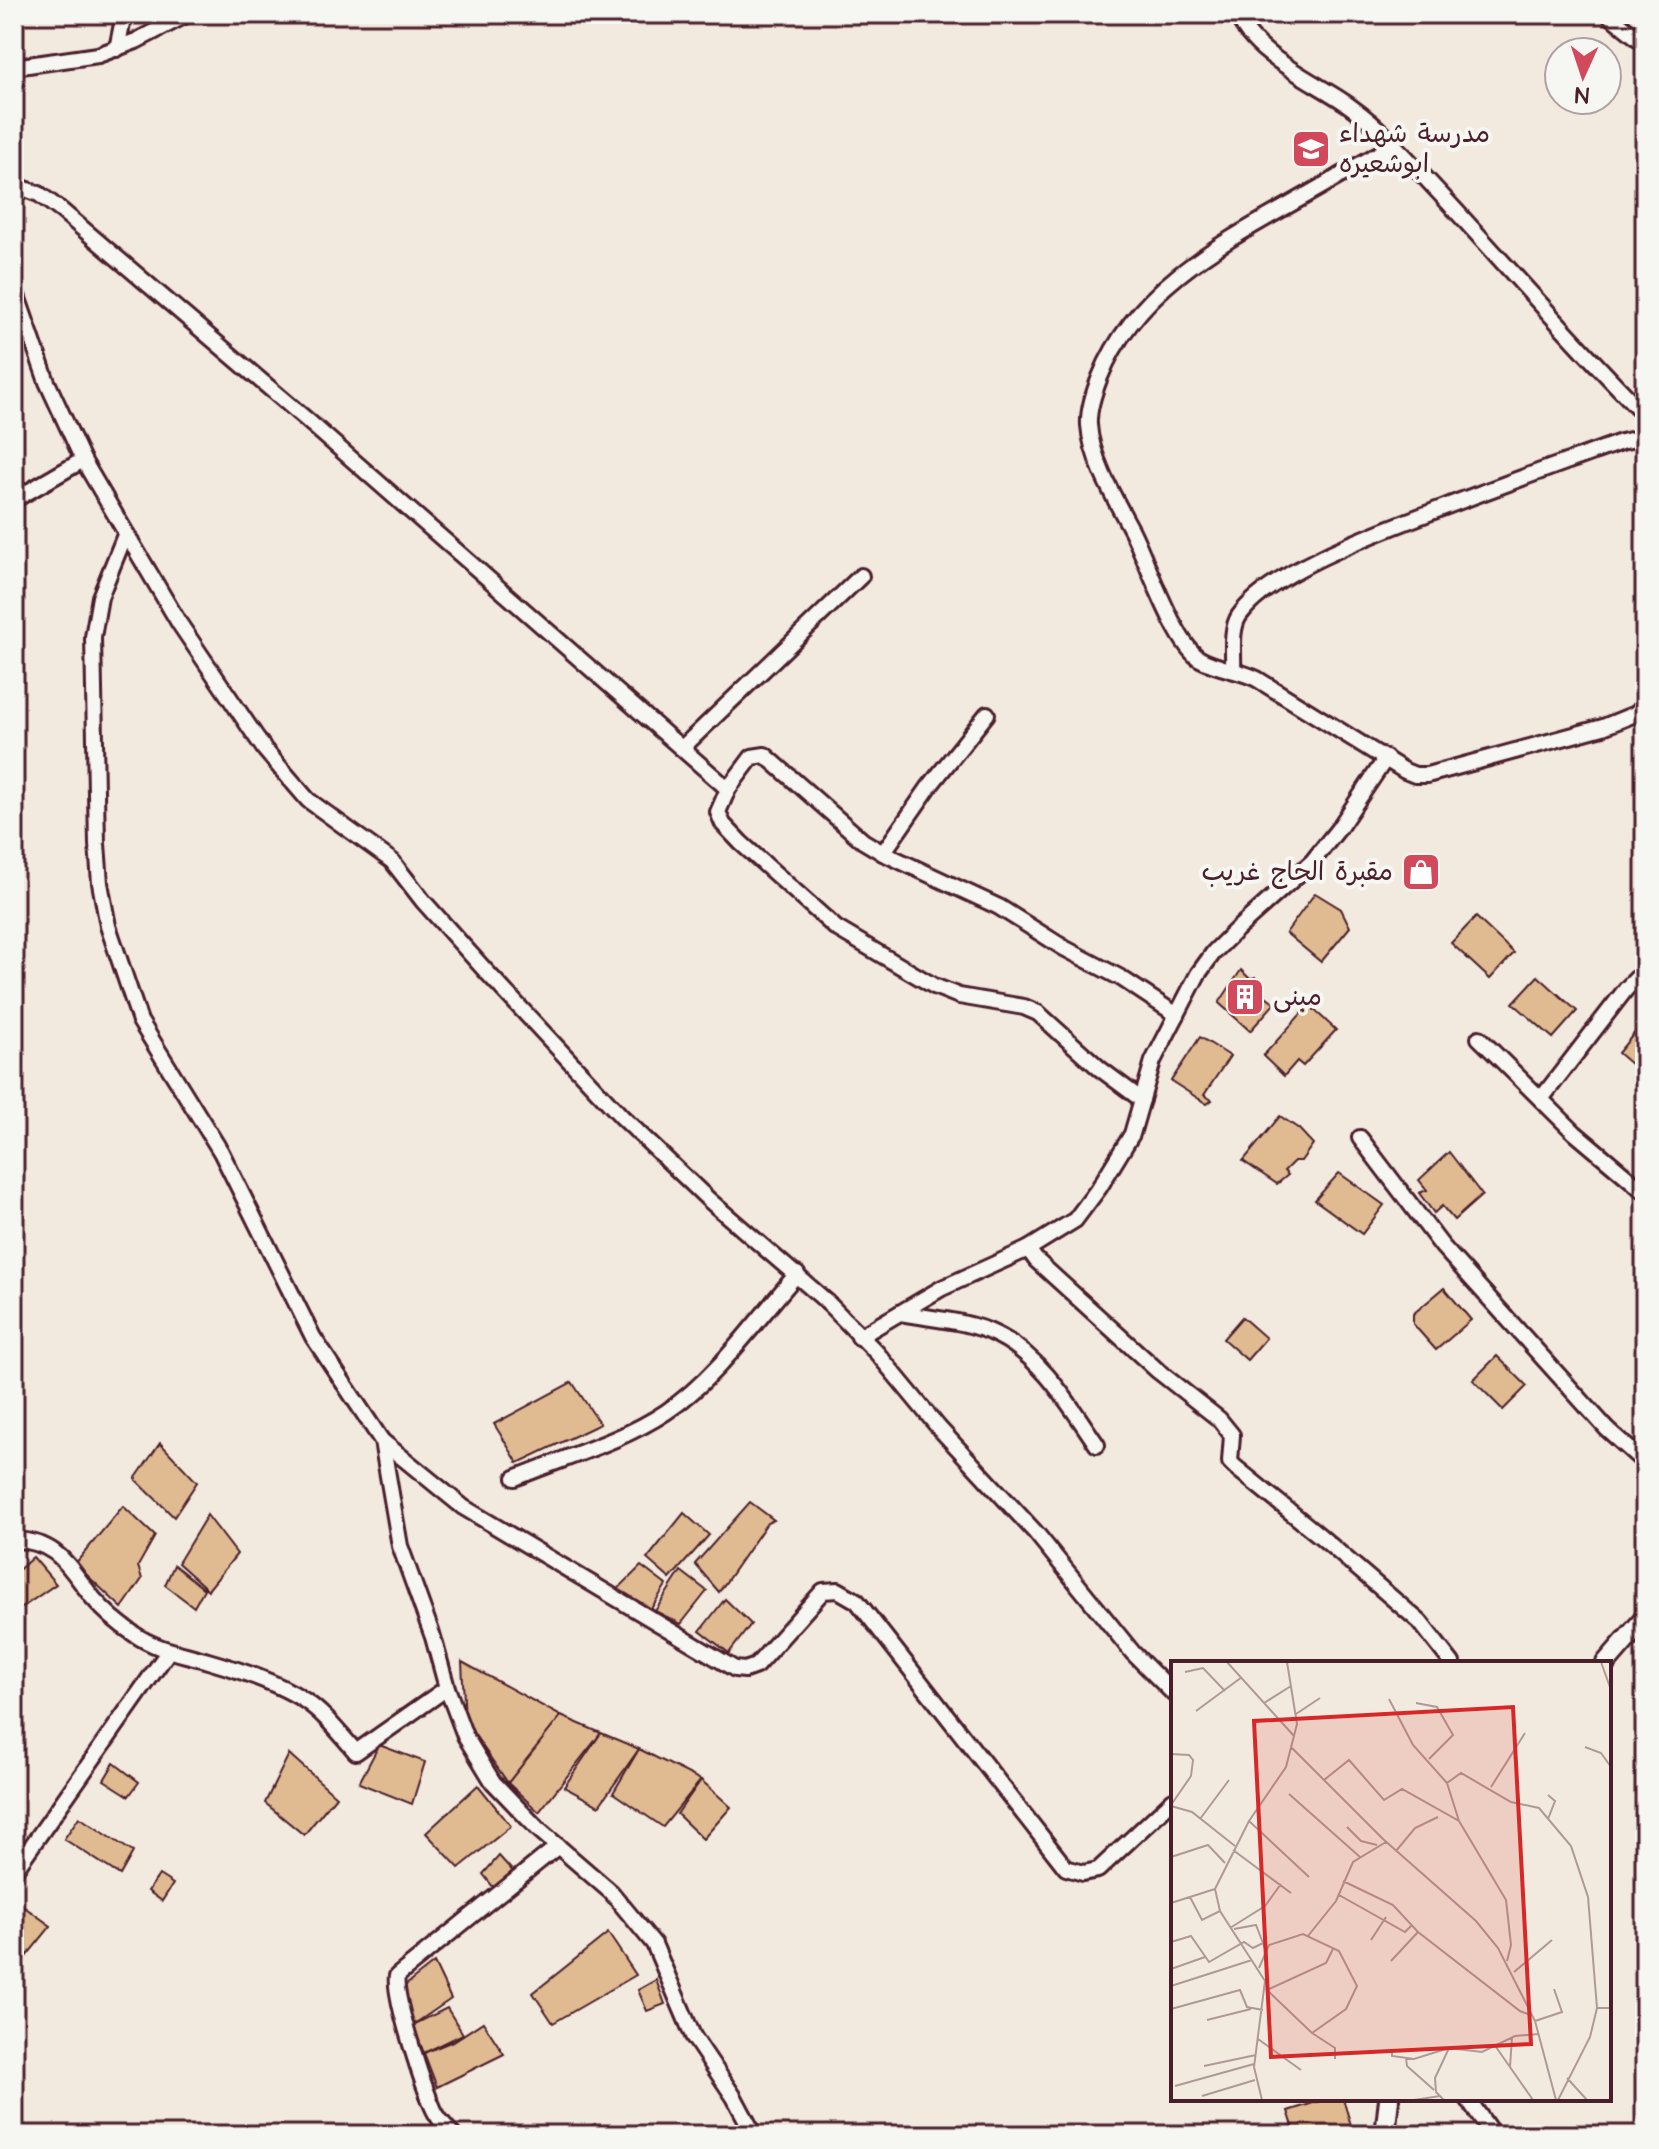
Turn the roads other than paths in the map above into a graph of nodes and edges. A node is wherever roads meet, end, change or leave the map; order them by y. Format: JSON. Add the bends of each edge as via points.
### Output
{"nodes":[{"id":1,"x":124,"y":14,"type":"edge"},
{"id":2,"x":188,"y":14,"type":"edge"},
{"id":3,"x":1238,"y":14,"type":"edge"},
{"id":4,"x":1608,"y":14,"type":"edge"},
{"id":5,"x":1645,"y":44,"type":"edge"},
{"id":6,"x":117,"y":49,"type":"junction"},
{"id":7,"x":14,"y":67,"type":"edge"},
{"id":8,"x":1394,"y":145,"type":"junction"},
{"id":9,"x":14,"y":185,"type":"edge"},
{"id":10,"x":14,"y":287,"type":"edge"},
{"id":11,"x":1645,"y":415,"type":"edge"},
{"id":12,"x":1645,"y":437,"type":"edge"},
{"id":13,"x":83,"y":460,"type":"junction"},
{"id":14,"x":14,"y":500,"type":"edge"},
{"id":15,"x":125,"y":535,"type":"junction"},
{"id":16,"x":861,"y":576,"type":"dead end"},
{"id":17,"x":1233,"y":670,"type":"junction"},
{"id":18,"x":1645,"y":704,"type":"edge"},
{"id":19,"x":987,"y":714,"type":"dead end"},
{"id":20,"x":682,"y":748,"type":"junction"},
{"id":21,"x":1386,"y":758,"type":"junction"},
{"id":22,"x":728,"y":789,"type":"junction"},
{"id":23,"x":883,"y":853,"type":"junction"},
{"id":24,"x":1645,"y":970,"type":"edge"},
{"id":25,"x":1177,"y":1015,"type":"junction"},
{"id":26,"x":1479,"y":1038,"type":"dead end"},
{"id":27,"x":1541,"y":1099,"type":"junction"},
{"id":28,"x":1142,"y":1100,"type":"junction"},
{"id":29,"x":1360,"y":1138,"type":"dead end"},
{"id":30,"x":1645,"y":1192,"type":"edge"},
{"id":31,"x":1028,"y":1249,"type":"junction"},
{"id":32,"x":797,"y":1274,"type":"junction"},
{"id":33,"x":900,"y":1313,"type":"junction"},
{"id":34,"x":859,"y":1337,"type":"junction"},
{"id":35,"x":382,"y":1441,"type":"junction"},
{"id":36,"x":1097,"y":1445,"type":"dead end"},
{"id":37,"x":1645,"y":1463,"type":"edge"},
{"id":38,"x":515,"y":1478,"type":"dead end"},
{"id":39,"x":14,"y":1540,"type":"edge"},
{"id":40,"x":1645,"y":1618,"type":"edge"},
{"id":41,"x":168,"y":1652,"type":"junction"},
{"id":42,"x":1450,"y":1661,"type":"edge"},
{"id":43,"x":1608,"y":1661,"type":"edge"},
{"id":44,"x":447,"y":1688,"type":"junction"},
{"id":45,"x":1171,"y":1691,"type":"edge"},
{"id":46,"x":1171,"y":1802,"type":"edge"},
{"id":47,"x":558,"y":1846,"type":"junction"},
{"id":48,"x":14,"y":1871,"type":"edge"},
{"id":49,"x":1389,"y":2101,"type":"edge"},
{"id":50,"x":1469,"y":2101,"type":"edge"},
{"id":51,"x":453,"y":2135,"type":"edge"},
{"id":52,"x":751,"y":2135,"type":"edge"},
{"id":53,"x":1385,"y":2135,"type":"edge"},
{"id":54,"x":1493,"y":2135,"type":"edge"}],
"edges":[{"from":1,"to":6,"type":"street"},
{"from":2,"to":6,"type":"street"},
{"from":3,"to":8,"type":"street","via":[[1261,47],[1348,104]]},
{"from":4,"to":5,"type":"street"},
{"from":6,"to":7,"type":"street"},
{"from":8,"to":11,"type":"street"},
{"from":8,"to":17,"type":"street","via":[[1224,242],[1167,284],[1148,301],[1107,359],[1094,394],[1092,443],[1182,639],[1202,660]]},
{"from":9,"to":20,"type":"street","via":[[62,211]]},
{"from":10,"to":13,"type":"street","via":[[47,382]]},
{"from":12,"to":17,"type":"street","via":[[1388,529],[1281,580],[1237,619]]},
{"from":13,"to":14,"type":"street"},
{"from":13,"to":15,"type":"street"},
{"from":15,"to":32,"type":"street","via":[[265,750],[308,800],[392,861],[612,1107],[709,1200]]},
{"from":15,"to":35,"type":"street","via":[[100,597],[93,637],[97,844],[108,926],[140,1021],[221,1152],[313,1337]]},
{"from":16,"to":20,"type":"street"},
{"from":17,"to":21,"type":"street","via":[[1257,679]]},
{"from":18,"to":21,"type":"street","via":[[1603,727],[1427,775],[1405,771]]},
{"from":19,"to":23,"type":"street"},
{"from":20,"to":22,"type":"street"},
{"from":21,"to":25,"type":"street","via":[[1312,862],[1214,952]]},
{"from":22,"to":23,"type":"street","via":[[752,757],[765,755]]},
{"from":22,"to":28,"type":"street","via":[[718,812],[723,824],[836,928],[934,986],[1038,1013]]},
{"from":23,"to":25,"type":"street","via":[[999,907]]},
{"from":24,"to":27,"type":"street"},
{"from":25,"to":28,"type":"street","via":[[1153,1061]]},
{"from":26,"to":27,"type":"street"},
{"from":27,"to":30,"type":"street"},
{"from":28,"to":31,"type":"street","via":[[1132,1134],[1075,1220]]},
{"from":29,"to":37,"type":"street","via":[[1442,1246],[1607,1429]]},
{"from":31,"to":33,"type":"street","via":[[971,1273]]},
{"from":31,"to":42,"type":"street","via":[[1158,1371],[1219,1419],[1232,1435],[1230,1462],[1420,1622]]},
{"from":32,"to":34,"type":"street"},
{"from":32,"to":38,"type":"street","via":[[699,1386],[666,1412]]},
{"from":33,"to":34,"type":"street"},
{"from":33,"to":36,"type":"street","via":[[974,1327],[1014,1346],[1059,1391]]},
{"from":34,"to":45,"type":"street"},
{"from":35,"to":44,"type":"street","via":[[400,1546]]},
{"from":35,"to":46,"type":"street","via":[[463,1507],[735,1669],[756,1666],[823,1591],[838,1590],[857,1601],[1066,1868],[1098,1870]]},
{"from":39,"to":41,"type":"street","via":[[52,1549],[115,1620]]},
{"from":40,"to":43,"type":"street"},
{"from":41,"to":44,"type":"street","via":[[226,1666],[290,1692],[323,1716],[356,1752]]},
{"from":41,"to":48,"type":"street"},
{"from":44,"to":47,"type":"street","via":[[465,1736],[493,1782]]},
{"from":47,"to":51,"type":"street","via":[[397,1976],[396,1991],[415,2059],[435,2113]]},
{"from":47,"to":52,"type":"street","via":[[611,1892],[654,1944],[693,2036],[734,2097]]},
{"from":49,"to":53,"type":"street"},
{"from":50,"to":54,"type":"street"}]}
